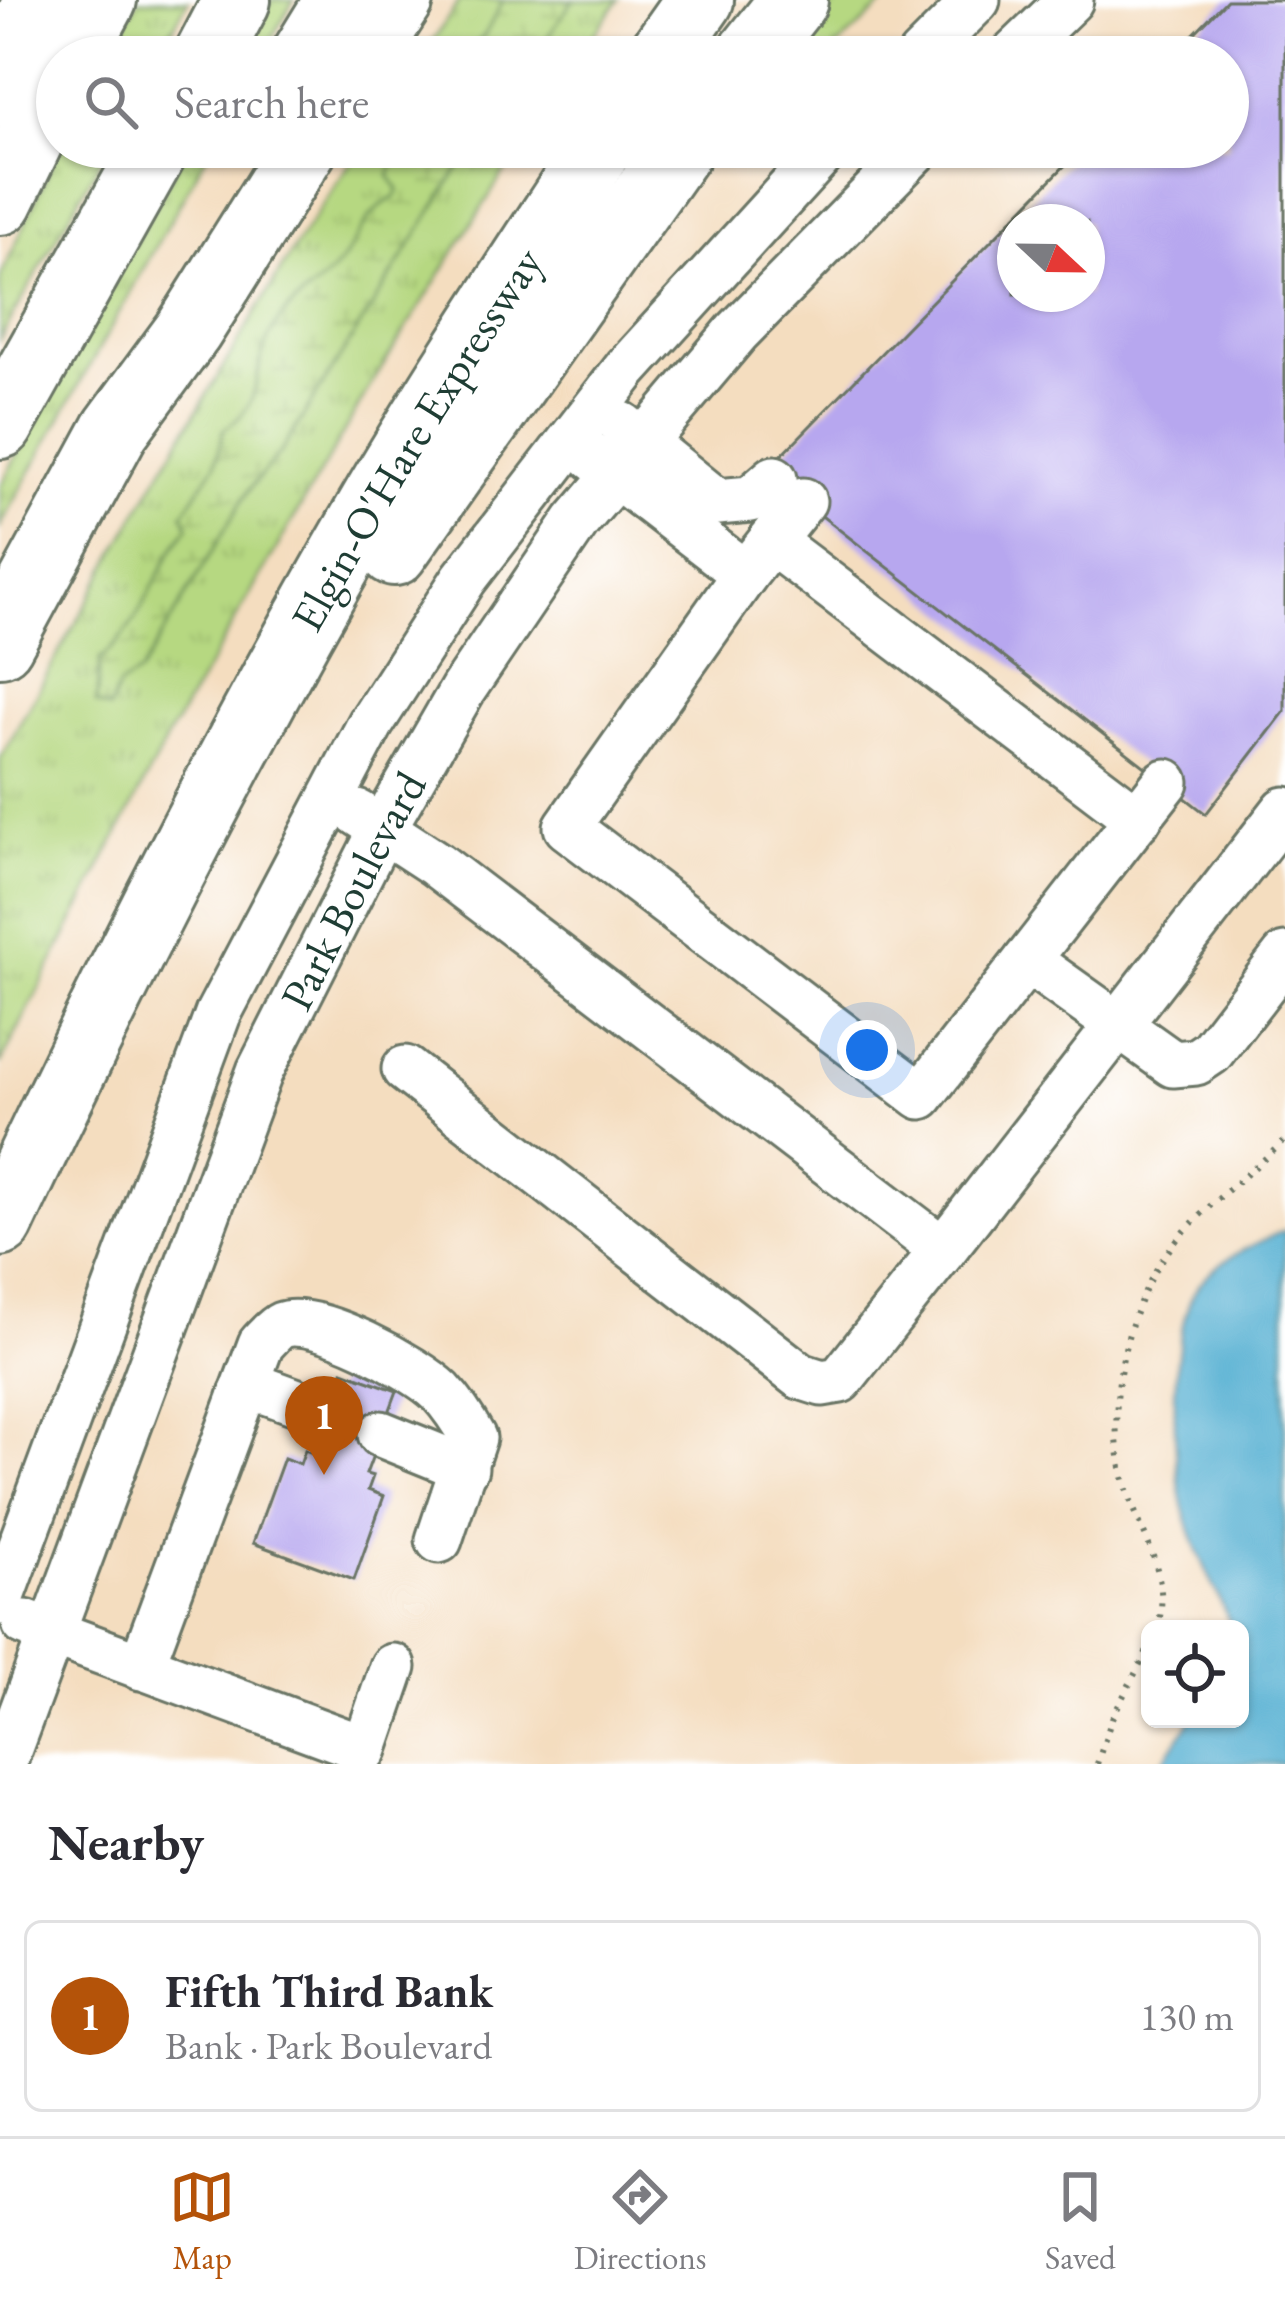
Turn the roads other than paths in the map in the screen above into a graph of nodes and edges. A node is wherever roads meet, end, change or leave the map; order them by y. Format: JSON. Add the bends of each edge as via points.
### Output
{"nodes":[{"id":1,"x":37,"y":0,"type":"edge"},
{"id":2,"x":103,"y":0,"type":"edge"},
{"id":3,"x":237,"y":0,"type":"edge"},
{"id":4,"x":339,"y":0,"type":"edge"},
{"id":5,"x":400,"y":0,"type":"edge"},
{"id":6,"x":700,"y":0,"type":"edge"},
{"id":7,"x":794,"y":0,"type":"edge"},
{"id":8,"x":977,"y":0,"type":"edge"},
{"id":9,"x":1070,"y":0,"type":"edge"},
{"id":10,"x":83,"y":36,"type":"edge"},
{"id":11,"x":218,"y":36,"type":"edge"},
{"id":12,"x":317,"y":36,"type":"edge"},
{"id":13,"x":377,"y":36,"type":"edge"},
{"id":14,"x":675,"y":36,"type":"edge"},
{"id":15,"x":766,"y":36,"type":"edge"},
{"id":16,"x":941,"y":36,"type":"edge"},
{"id":17,"x":1033,"y":36,"type":"edge"},
{"id":18,"x":0,"y":94,"type":"edge"},
{"id":19,"x":36,"y":127,"type":"edge"},
{"id":20,"x":144,"y":168,"type":"edge"},
{"id":21,"x":241,"y":168,"type":"edge"},
{"id":22,"x":291,"y":168,"type":"edge"},
{"id":23,"x":586,"y":168,"type":"edge"},
{"id":24,"x":665,"y":168,"type":"edge"},
{"id":25,"x":809,"y":168,"type":"edge"},
{"id":26,"x":898,"y":168,"type":"edge"},
{"id":27,"x":0,"y":201,"type":"edge"},
{"id":28,"x":599,"y":404,"type":"junction"},
{"id":29,"x":0,"y":425,"type":"edge"},
{"id":30,"x":116,"y":429,"type":"junction"},
{"id":31,"x":571,"y":441,"type":"junction"},
{"id":32,"x":629,"y":460,"type":"junction"},
{"id":33,"x":758,"y":558,"type":"junction"},
{"id":34,"x":0,"y":643,"type":"edge"},
{"id":35,"x":243,"y":735,"type":"junction"},
{"id":36,"x":1166,"y":782,"type":"dead end"},
{"id":37,"x":333,"y":795,"type":"junction"},
{"id":38,"x":1285,"y":809,"type":"edge"},
{"id":39,"x":1138,"y":819,"type":"junction"},
{"id":40,"x":382,"y":830,"type":"junction"},
{"id":41,"x":1285,"y":956,"type":"edge"},
{"id":42,"x":1028,"y":960,"type":"junction"},
{"id":43,"x":1116,"y":1026,"type":"junction"},
{"id":44,"x":405,"y":1069,"type":"dead end"},
{"id":45,"x":0,"y":1223,"type":"edge"},
{"id":46,"x":943,"y":1250,"type":"junction"},
{"id":47,"x":242,"y":1394,"type":"junction"},
{"id":48,"x":327,"y":1414,"type":"dead end"},
{"id":49,"x":381,"y":1434,"type":"dead end"},
{"id":50,"x":465,"y":1468,"type":"junction"},
{"id":51,"x":439,"y":1540,"type":"dead end"},
{"id":52,"x":0,"y":1602,"type":"edge"},
{"id":53,"x":0,"y":1613,"type":"edge"},
{"id":54,"x":52,"y":1634,"type":"junction"},
{"id":55,"x":141,"y":1667,"type":"junction"},
{"id":56,"x":393,"y":1667,"type":"dead end"},
{"id":57,"x":3,"y":1764,"type":"edge"}],
"edges":[{"from":1,"to":18,"type":"highway"},
{"from":2,"to":10,"type":"highway"},
{"from":3,"to":11,"type":"highway"},
{"from":4,"to":12,"type":"highway"},
{"from":5,"to":13,"type":"highway"},
{"from":6,"to":14,"type":"highway"},
{"from":7,"to":15,"type":"highway"},
{"from":8,"to":16,"type":"street"},
{"from":9,"to":17,"type":"street"},
{"from":19,"to":27,"type":"highway"},
{"from":20,"to":29,"type":"highway"},
{"from":21,"to":30,"type":"highway","via":[[159,317]]},
{"from":22,"to":30,"type":"highway"},
{"from":23,"to":35,"type":"highway","name":"Elgin-O'Hare Expressway","via":[[371,506]]},
{"from":24,"to":35,"type":"highway","via":[[351,617]]},
{"from":25,"to":28,"type":"street","name":"Park Boulevard"},
{"from":26,"to":32,"type":"street","name":"Park Boulevard","via":[[737,332]]},
{"from":28,"to":31,"type":"street","name":"Park Boulevard"},
{"from":28,"to":32,"type":"street"},
{"from":30,"to":34,"type":"highway"},
{"from":31,"to":32,"type":"street"},
{"from":31,"to":37,"type":"street","name":"Park Boulevard","via":[[464,579]]},
{"from":32,"to":33,"type":"street"},
{"from":32,"to":33,"type":"street","via":[[717,502],[789,490]]},
{"from":32,"to":40,"type":"street","name":"Park Boulevard","via":[[577,521],[463,689]]},
{"from":33,"to":39,"type":"street"},
{"from":33,"to":42,"type":"street","via":[[567,827],[921,1096]]},
{"from":35,"to":45,"type":"highway","via":[[110,988]]},
{"from":36,"to":39,"type":"street"},
{"from":37,"to":40,"type":"street"},
{"from":37,"to":52,"type":"street","name":"Park Boulevard","via":[[218,1014]]},
{"from":38,"to":43,"type":"street"},
{"from":39,"to":42,"type":"street"},
{"from":40,"to":46,"type":"street"},
{"from":40,"to":54,"type":"street","name":"Park Boulevard","via":[[260,1072]]},
{"from":41,"to":43,"type":"street","via":[[1196,1062],[1173,1064]]},
{"from":42,"to":43,"type":"street"},
{"from":43,"to":46,"type":"street"},
{"from":44,"to":46,"type":"street","via":[[800,1376],[840,1381]]},
{"from":47,"to":48,"type":"street","via":[[264,1390]]},
{"from":47,"to":50,"type":"street","via":[[261,1344],[281,1325],[310,1323],[393,1359],[439,1390],[473,1438]]},
{"from":47,"to":55,"type":"street"},
{"from":49,"to":50,"type":"street"},
{"from":50,"to":51,"type":"street"},
{"from":53,"to":54,"type":"street"},
{"from":54,"to":55,"type":"street"},
{"from":54,"to":57,"type":"street","name":"Park Boulevard"},
{"from":55,"to":56,"type":"street","via":[[365,1749]]}]}
